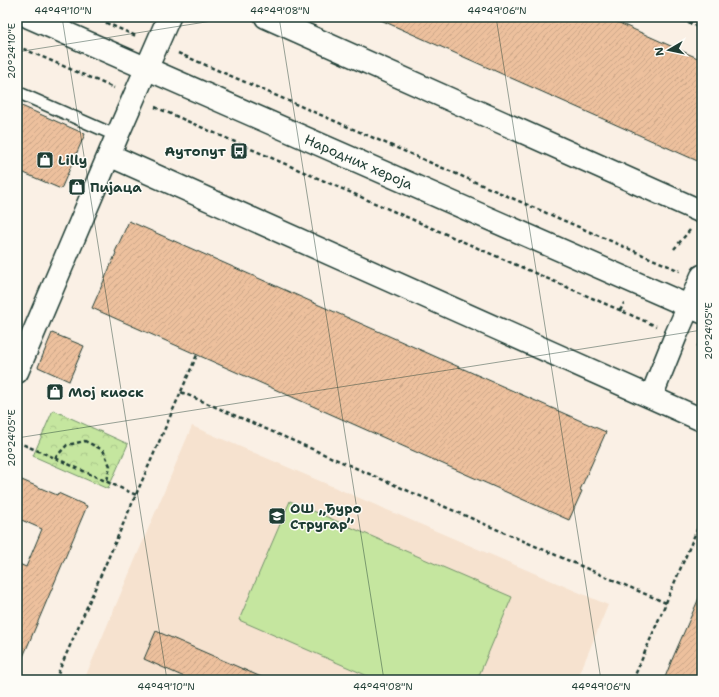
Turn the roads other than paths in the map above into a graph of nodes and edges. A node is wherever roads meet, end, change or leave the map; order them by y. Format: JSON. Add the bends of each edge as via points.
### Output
{"nodes":[{"id":1,"x":29,"y":17,"type":"edge"},
{"id":2,"x":169,"y":17,"type":"edge"},
{"id":3,"x":266,"y":17,"type":"edge"},
{"id":4,"x":147,"y":68,"type":"junction"},
{"id":5,"x":17,"y":92,"type":"edge"},
{"id":6,"x":113,"y":146,"type":"junction"},
{"id":7,"x":697,"y":220,"type":"edge"},
{"id":8,"x":701,"y":278,"type":"edge"},
{"id":9,"x":696,"y":310,"type":"edge"},
{"id":10,"x":17,"y":372,"type":"edge"},
{"id":11,"x":651,"y":397,"type":"junction"},
{"id":12,"x":702,"y":420,"type":"edge"}],
"edges":[{"from":1,"to":4,"type":"street","name":"Народних хероја"},
{"from":2,"to":4,"type":"street"},
{"from":3,"to":7,"type":"street"},
{"from":4,"to":6,"type":"street"},
{"from":4,"to":9,"type":"street","name":"Народних хероја"},
{"from":5,"to":6,"type":"lane"},
{"from":6,"to":10,"type":"street"},
{"from":6,"to":11,"type":"street"},
{"from":8,"to":9,"type":"street"},
{"from":9,"to":11,"type":"street","via":[[676,335]]},
{"from":11,"to":12,"type":"street"}]}
